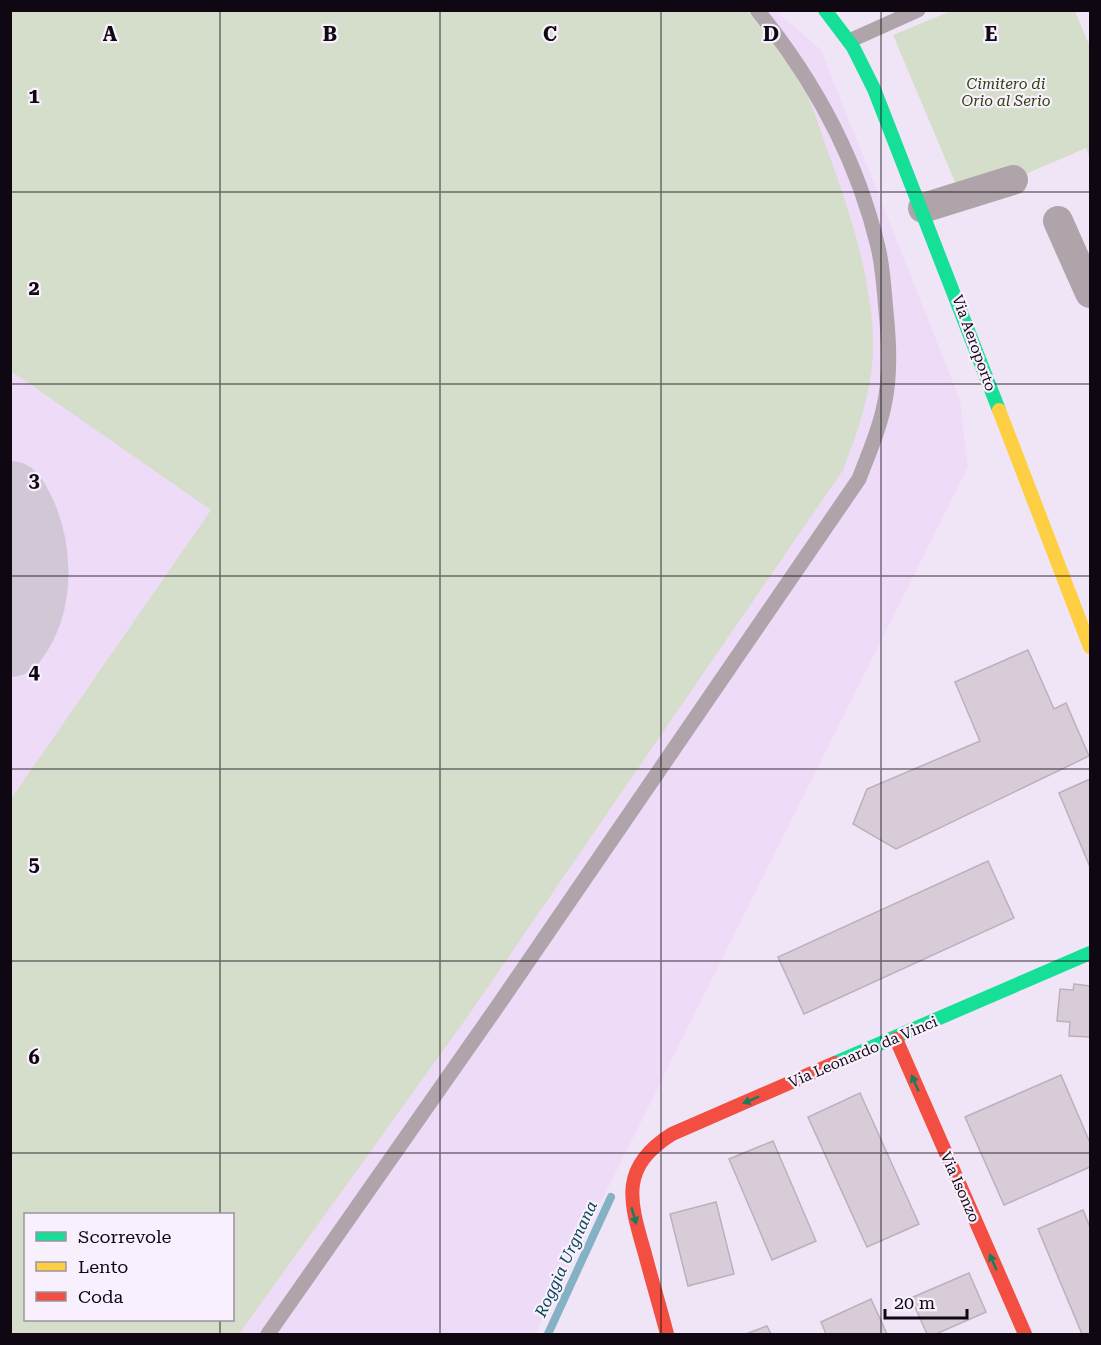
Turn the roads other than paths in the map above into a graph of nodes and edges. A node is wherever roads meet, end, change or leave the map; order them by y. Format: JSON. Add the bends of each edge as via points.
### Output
{"nodes":[{"id":1,"x":758,"y":10,"type":"edge"},
{"id":2,"x":825,"y":10,"type":"edge"},
{"id":3,"x":918,"y":10,"type":"edge"},
{"id":4,"x":849,"y":41,"type":"junction"},
{"id":5,"x":1013,"y":180,"type":"dead end"},
{"id":6,"x":923,"y":208,"type":"junction"},
{"id":7,"x":1058,"y":221,"type":"dead end"},
{"id":8,"x":1090,"y":293,"type":"edge"},
{"id":9,"x":1090,"y":647,"type":"edge"},
{"id":10,"x":1090,"y":953,"type":"edge"},
{"id":11,"x":896,"y":1039,"type":"junction"},
{"id":12,"x":1020,"y":1331,"type":"edge"},
{"id":13,"x":268,"y":1335,"type":"edge"},
{"id":14,"x":667,"y":1335,"type":"edge"}],
"edges":[{"from":1,"to":13,"type":"lane","via":[[792,54],[824,107],[856,179],[878,248],[890,353],[884,405],[859,479]]},
{"from":2,"to":4,"type":"street","name":"Via Aeroporto"},
{"from":3,"to":4,"type":"lane"},
{"from":4,"to":6,"type":"street","name":"Via Aeroporto"},
{"from":5,"to":6,"type":"street"},
{"from":6,"to":9,"type":"street","name":"Via Aeroporto"},
{"from":7,"to":8,"type":"street"},
{"from":10,"to":11,"type":"street","name":"Via Leonardo da Vinci"},
{"from":12,"to":11,"type":"street","name":"Via Isonzo","one_way":true},
{"from":11,"to":14,"type":"street","name":"Via Leonardo da Vinci","one_way":true,"via":[[672,1134],[648,1150],[631,1190],[631,1206]]}]}
